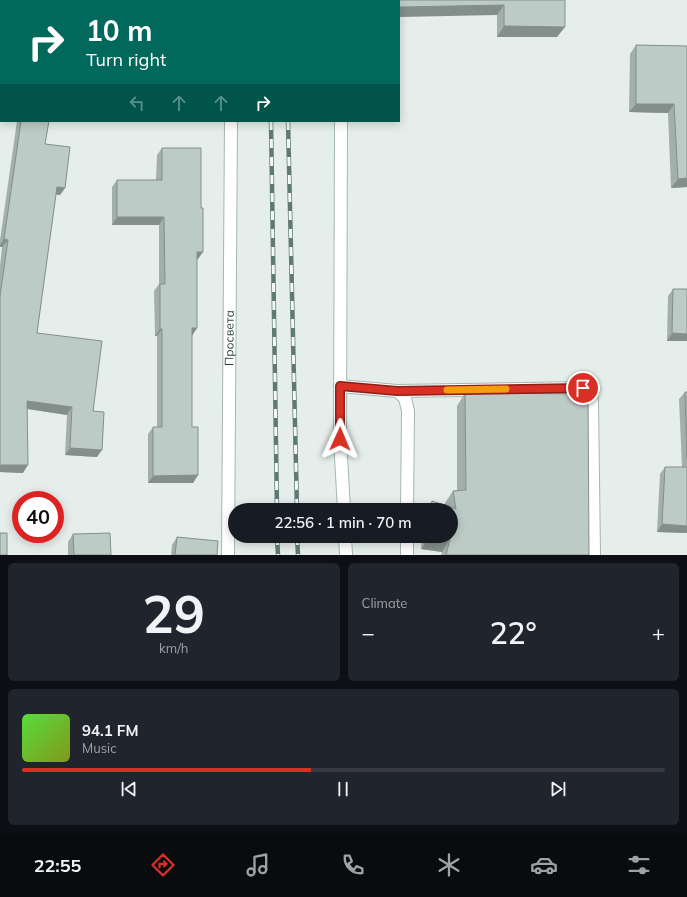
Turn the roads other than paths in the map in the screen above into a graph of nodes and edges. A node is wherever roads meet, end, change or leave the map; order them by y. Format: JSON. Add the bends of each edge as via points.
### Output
{"nodes":[{"id":1,"x":231,"y":122,"type":"edge"},
{"id":2,"x":341,"y":122,"type":"edge"},
{"id":3,"x":340,"y":386,"type":"junction"},
{"id":4,"x":397,"y":391,"type":"junction"},
{"id":5,"x":344,"y":503,"type":"edge"},
{"id":6,"x":407,"y":503,"type":"edge"},
{"id":7,"x":345,"y":543,"type":"edge"},
{"id":8,"x":407,"y":543,"type":"edge"},
{"id":9,"x":228,"y":555,"type":"edge"},
{"id":10,"x":346,"y":555,"type":"edge"},
{"id":11,"x":407,"y":555,"type":"edge"},
{"id":12,"x":594,"y":555,"type":"edge"}],
"edges":[{"from":1,"to":9,"type":"street","name":"Просвета"},
{"from":2,"to":3,"type":"street"},
{"from":3,"to":4,"type":"street"},
{"from":3,"to":5,"type":"street"},
{"from":4,"to":6,"type":"street","via":[[405,398],[408,411]]},
{"from":4,"to":12,"type":"street","via":[[583,388],[590,390]]},
{"from":7,"to":10,"type":"street"},
{"from":8,"to":11,"type":"street"}]}
